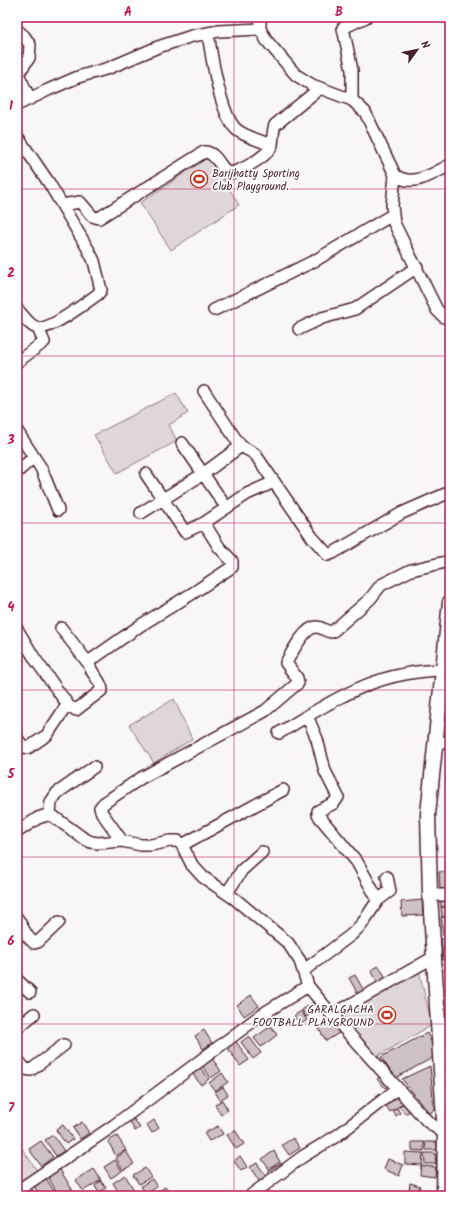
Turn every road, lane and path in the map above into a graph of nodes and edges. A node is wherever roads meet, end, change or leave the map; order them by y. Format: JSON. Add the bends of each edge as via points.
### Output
{"nodes":[{"id":1,"x":260,"y":17,"type":"edge"},
{"id":2,"x":366,"y":17,"type":"edge"},
{"id":3,"x":260,"y":29,"type":"junction"},
{"id":4,"x":17,"y":30,"type":"edge"},
{"id":5,"x":208,"y":33,"type":"junction"},
{"id":6,"x":320,"y":88,"type":"junction"},
{"id":7,"x":30,"y":99,"type":"junction"},
{"id":8,"x":352,"y":100,"type":"junction"},
{"id":9,"x":17,"y":105,"type":"edge"},
{"id":10,"x":17,"y":136,"type":"edge"},
{"id":11,"x":272,"y":145,"type":"junction"},
{"id":12,"x":450,"y":165,"type":"edge"},
{"id":13,"x":395,"y":175,"type":"junction"},
{"id":14,"x":62,"y":205,"type":"junction"},
{"id":15,"x":392,"y":215,"type":"junction"},
{"id":16,"x":417,"y":267,"type":"junction"},
{"id":17,"x":17,"y":309,"type":"edge"},
{"id":18,"x":214,"y":310,"type":"dead end"},
{"id":19,"x":450,"y":317,"type":"edge"},
{"id":20,"x":38,"y":328,"type":"junction"},
{"id":21,"x":299,"y":329,"type":"dead end"},
{"id":22,"x":17,"y":362,"type":"edge"},
{"id":23,"x":204,"y":391,"type":"dead end"},
{"id":24,"x":17,"y":431,"type":"edge"},
{"id":25,"x":182,"y":443,"type":"dead end"},
{"id":26,"x":241,"y":446,"type":"junction"},
{"id":27,"x":34,"y":457,"type":"junction"},
{"id":28,"x":17,"y":472,"type":"edge"},
{"id":29,"x":146,"y":474,"type":"dead end"},
{"id":30,"x":203,"y":474,"type":"junction"},
{"id":31,"x":274,"y":482,"type":"junction"},
{"id":32,"x":450,"y":492,"type":"edge"},
{"id":33,"x":162,"y":498,"type":"junction"},
{"id":34,"x":226,"y":507,"type":"junction"},
{"id":35,"x":58,"y":510,"type":"dead end"},
{"id":36,"x":141,"y":513,"type":"dead end"},
{"id":37,"x":204,"y":523,"type":"junction"},
{"id":38,"x":450,"y":561,"type":"edge"},
{"id":39,"x":450,"y":602,"type":"edge"},
{"id":40,"x":62,"y":628,"type":"dead end"},
{"id":41,"x":17,"y":630,"type":"edge"},
{"id":42,"x":89,"y":664,"type":"junction"},
{"id":43,"x":444,"y":670,"type":"junction"},
{"id":44,"x":446,"y":684,"type":"edge"},
{"id":45,"x":68,"y":705,"type":"junction"},
{"id":46,"x":307,"y":716,"type":"junction"},
{"id":47,"x":279,"y":734,"type":"dead end"},
{"id":48,"x":17,"y":738,"type":"edge"},
{"id":49,"x":443,"y":742,"type":"edge"},
{"id":50,"x":94,"y":767,"type":"dead end"},
{"id":51,"x":283,"y":790,"type":"dead end"},
{"id":52,"x":50,"y":814,"type":"junction"},
{"id":53,"x":17,"y":832,"type":"edge"},
{"id":54,"x":122,"y":840,"type":"junction"},
{"id":55,"x":182,"y":845,"type":"junction"},
{"id":56,"x":262,"y":852,"type":"dead end"},
{"id":57,"x":387,"y":877,"type":"dead end"},
{"id":58,"x":227,"y":893,"type":"junction"},
{"id":59,"x":430,"y":895,"type":"junction"},
{"id":60,"x":450,"y":895,"type":"edge"},
{"id":61,"x":378,"y":900,"type":"junction"},
{"id":62,"x":17,"y":918,"type":"edge"},
{"id":63,"x":58,"y":922,"type":"dead end"},
{"id":64,"x":434,"y":957,"type":"junction"},
{"id":65,"x":303,"y":971,"type":"junction"},
{"id":66,"x":17,"y":980,"type":"edge"},
{"id":67,"x":308,"y":986,"type":"junction"},
{"id":68,"x":30,"y":992,"type":"dead end"},
{"id":69,"x":34,"y":1014,"type":"dead end"},
{"id":70,"x":332,"y":1015,"type":"junction"},
{"id":71,"x":17,"y":1028,"type":"edge"},
{"id":72,"x":64,"y":1045,"type":"dead end"},
{"id":73,"x":17,"y":1059,"type":"edge"},
{"id":74,"x":398,"y":1089,"type":"junction"},
{"id":75,"x":447,"y":1134,"type":"edge"},
{"id":76,"x":17,"y":1191,"type":"edge"},
{"id":77,"x":250,"y":1196,"type":"edge"},
{"id":78,"x":444,"y":1196,"type":"edge"}],
"edges":[{"from":1,"to":3,"type":"street"},
{"from":2,"to":8,"type":"street","via":[[342,28],[352,70]]},
{"from":3,"to":5,"type":"street"},
{"from":3,"to":6,"type":"street","via":[[296,75]]},
{"from":4,"to":7,"type":"street","via":[[30,45],[29,58],[18,74]]},
{"from":5,"to":7,"type":"street","via":[[158,47]]},
{"from":5,"to":11,"type":"street","via":[[223,101],[233,125],[240,132]]},
{"from":6,"to":8,"type":"street"},
{"from":6,"to":11,"type":"street","via":[[275,125]]},
{"from":7,"to":9,"type":"street"},
{"from":8,"to":13,"type":"street","via":[[365,112]]},
{"from":10,"to":14,"type":"street"},
{"from":11,"to":14,"type":"street","via":[[264,156],[230,174],[211,153],[199,154],[99,218],[92,216],[80,202]]},
{"from":12,"to":13,"type":"street","via":[[420,179],[408,181]]},
{"from":13,"to":15,"type":"street"},
{"from":14,"to":20,"type":"street","via":[[94,261],[101,290],[52,324]]},
{"from":15,"to":16,"type":"street"},
{"from":15,"to":18,"type":"street","via":[[303,267]]},
{"from":16,"to":19,"type":"street","via":[[440,315]]},
{"from":16,"to":21,"type":"street","via":[[350,312],[322,318]]},
{"from":17,"to":20,"type":"street"},
{"from":20,"to":22,"type":"street","via":[[44,342]]},
{"from":23,"to":26,"type":"street"},
{"from":24,"to":27,"type":"street"},
{"from":25,"to":30,"type":"street"},
{"from":26,"to":30,"type":"street"},
{"from":26,"to":31,"type":"street","via":[[255,454]]},
{"from":27,"to":28,"type":"street"},
{"from":27,"to":35,"type":"street"},
{"from":29,"to":33,"type":"street"},
{"from":30,"to":33,"type":"street"},
{"from":30,"to":34,"type":"street"},
{"from":31,"to":32,"type":"street","via":[[312,537],[328,554],[402,512]]},
{"from":31,"to":34,"type":"street"},
{"from":33,"to":36,"type":"street"},
{"from":33,"to":37,"type":"street","via":[[184,530]]},
{"from":34,"to":37,"type":"street"},
{"from":37,"to":42,"type":"street","via":[[219,547],[232,561],[232,567],[142,625],[95,657]]},
{"from":38,"to":54,"type":"street","via":[[411,570],[381,585],[370,599],[332,632],[318,627],[311,629],[299,640],[286,663],[298,683],[277,702],[265,711],[141,778],[104,803],[100,808],[102,813]]},
{"from":39,"to":43,"type":"main road"},
{"from":40,"to":42,"type":"street"},
{"from":41,"to":45,"type":"street"},
{"from":42,"to":45,"type":"street","via":[[102,685],[102,690],[76,710]]},
{"from":43,"to":44,"type":"main road"},
{"from":43,"to":46,"type":"street","via":[[395,675],[380,680],[334,699]]},
{"from":44,"to":49,"type":"main road"},
{"from":45,"to":48,"type":"street","via":[[47,736],[30,747],[24,747]]},
{"from":46,"to":47,"type":"street"},
{"from":46,"to":61,"type":"street","via":[[317,739],[328,778],[338,797],[334,803],[318,811],[318,815],[357,862]]},
{"from":49,"to":59,"type":"main road","via":[[428,814]]},
{"from":50,"to":52,"type":"street","via":[[57,793],[51,802]]},
{"from":51,"to":55,"type":"street"},
{"from":52,"to":53,"type":"street","via":[[38,818]]},
{"from":52,"to":54,"type":"street","via":[[91,842]]},
{"from":54,"to":55,"type":"street","via":[[141,845],[178,841]]},
{"from":55,"to":58,"type":"street","via":[[196,871]]},
{"from":56,"to":58,"type":"street","via":[[242,870]]},
{"from":57,"to":61,"type":"street","via":[[390,891]]},
{"from":58,"to":65,"type":"street","via":[[288,943]]},
{"from":59,"to":60,"type":"street"},
{"from":59,"to":64,"type":"main road"},
{"from":61,"to":65,"type":"street","via":[[351,935]]},
{"from":62,"to":63,"type":"street","via":[[34,943]]},
{"from":64,"to":70,"type":"street"},
{"from":64,"to":75,"type":"main road"},
{"from":65,"to":67,"type":"street"},
{"from":66,"to":68,"type":"street"},
{"from":67,"to":70,"type":"street"},
{"from":67,"to":76,"type":"street","via":[[261,1016],[113,1126]]},
{"from":69,"to":71,"type":"street"},
{"from":70,"to":74,"type":"street"},
{"from":72,"to":73,"type":"street","via":[[31,1070],[25,1069]]},
{"from":74,"to":75,"type":"street","via":[[427,1121]]},
{"from":74,"to":77,"type":"street","via":[[338,1135],[299,1159]]},
{"from":75,"to":78,"type":"main road"}]}
